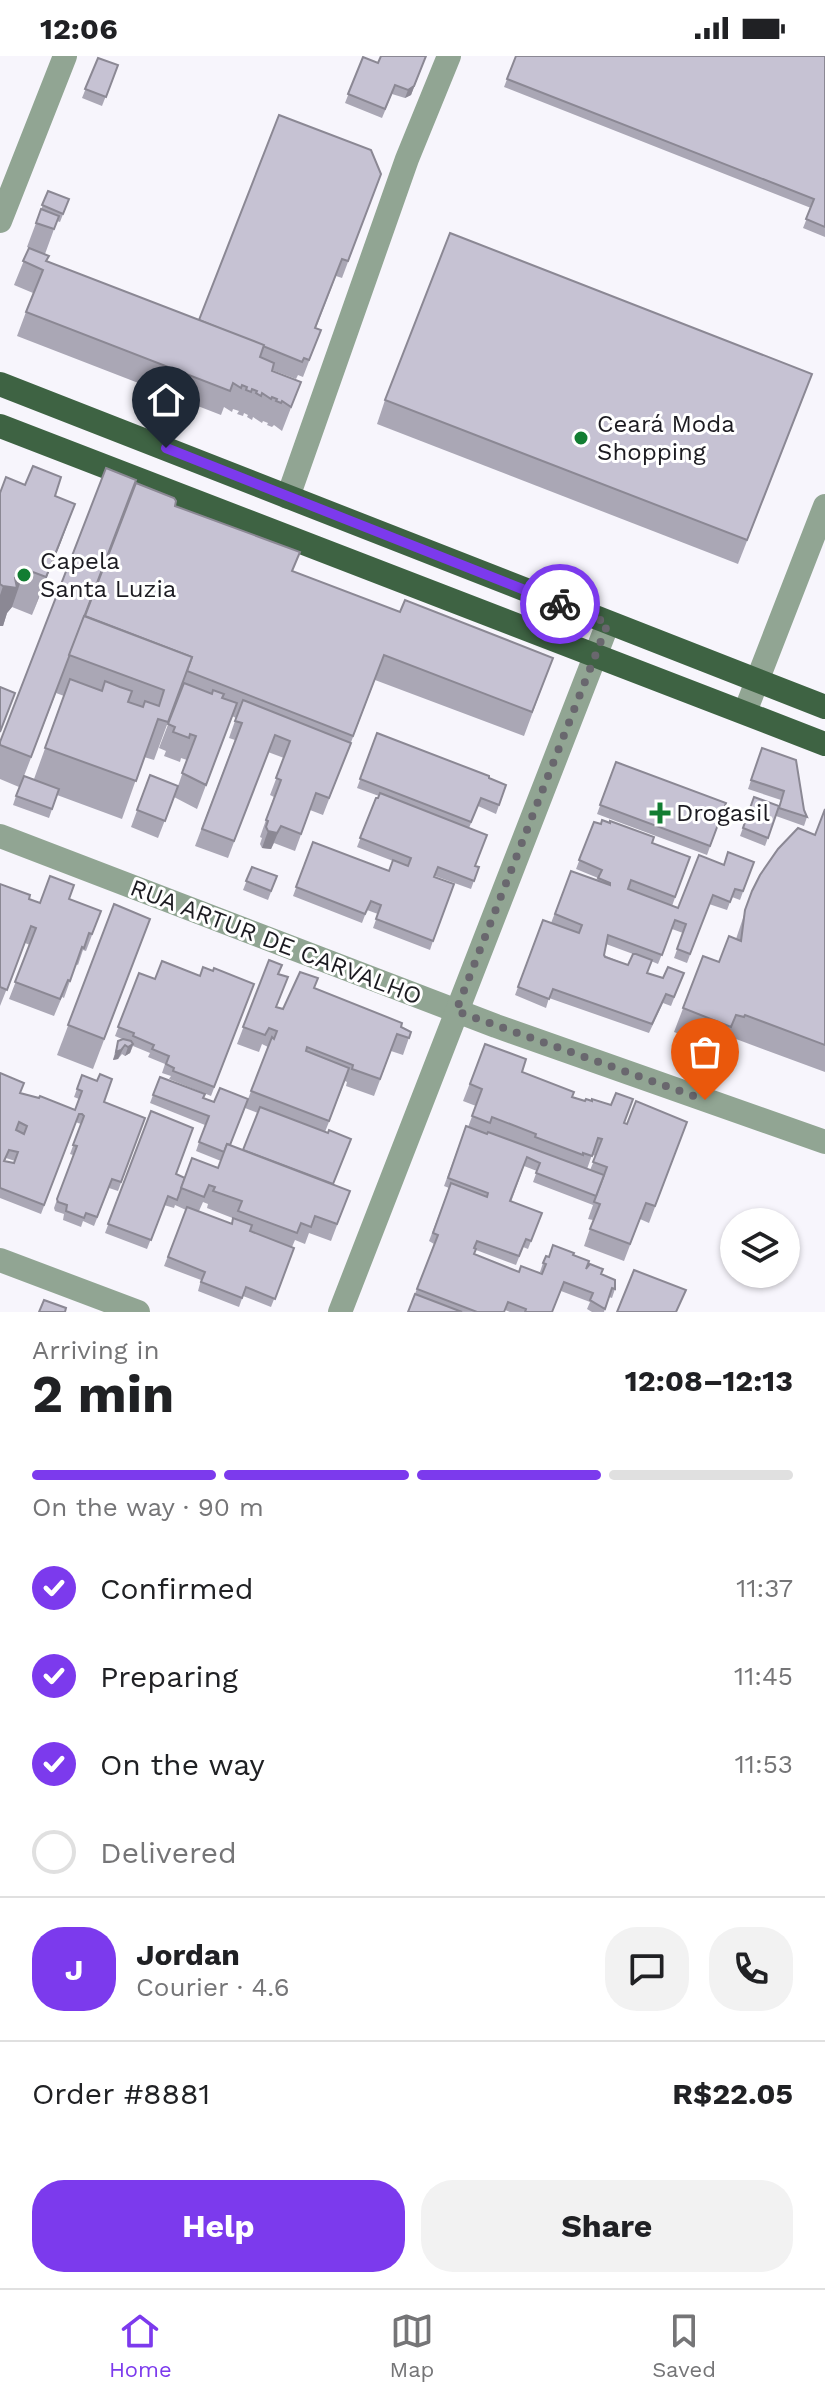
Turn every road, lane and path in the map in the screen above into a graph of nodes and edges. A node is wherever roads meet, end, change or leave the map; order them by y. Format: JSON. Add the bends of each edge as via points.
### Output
{"nodes":[{"id":1,"x":65,"y":56,"type":"edge"},
{"id":2,"x":449,"y":56,"type":"edge"},
{"id":3,"x":0,"y":221,"type":"edge"},
{"id":4,"x":0,"y":384,"type":"edge"},
{"id":5,"x":0,"y":426,"type":"edge"},
{"id":6,"x":288,"y":497,"type":"junction"},
{"id":7,"x":825,"y":506,"type":"edge"},
{"id":8,"x":608,"y":623,"type":"junction"},
{"id":9,"x":595,"y":655,"type":"junction"},
{"id":10,"x":756,"y":681,"type":"junction"},
{"id":11,"x":825,"y":707,"type":"edge"},
{"id":12,"x":745,"y":712,"type":"junction"},
{"id":13,"x":825,"y":744,"type":"edge"},
{"id":14,"x":0,"y":836,"type":"edge"},
{"id":15,"x":456,"y":1011,"type":"junction"},
{"id":16,"x":825,"y":1142,"type":"edge"},
{"id":17,"x":0,"y":1260,"type":"edge"},
{"id":18,"x":138,"y":1312,"type":"edge"},
{"id":19,"x":340,"y":1312,"type":"edge"}],
"edges":[{"from":1,"to":3,"type":"street"},
{"from":2,"to":6,"type":"street","via":[[407,159]]},
{"from":4,"to":6,"type":"main road"},
{"from":5,"to":9,"type":"main road"},
{"from":6,"to":8,"type":"main road"},
{"from":7,"to":10,"type":"street"},
{"from":8,"to":9,"type":"street"},
{"from":8,"to":10,"type":"main road"},
{"from":9,"to":12,"type":"main road"},
{"from":9,"to":15,"type":"street"},
{"from":10,"to":11,"type":"main road"},
{"from":10,"to":12,"type":"street"},
{"from":12,"to":13,"type":"main road"},
{"from":14,"to":15,"type":"street","name":"RUA ARTUR DE CARVALHO"},
{"from":15,"to":16,"type":"street","name":"RUA ARTUR DE CARVALHO"},
{"from":15,"to":19,"type":"street"},
{"from":17,"to":18,"type":"street"}]}
